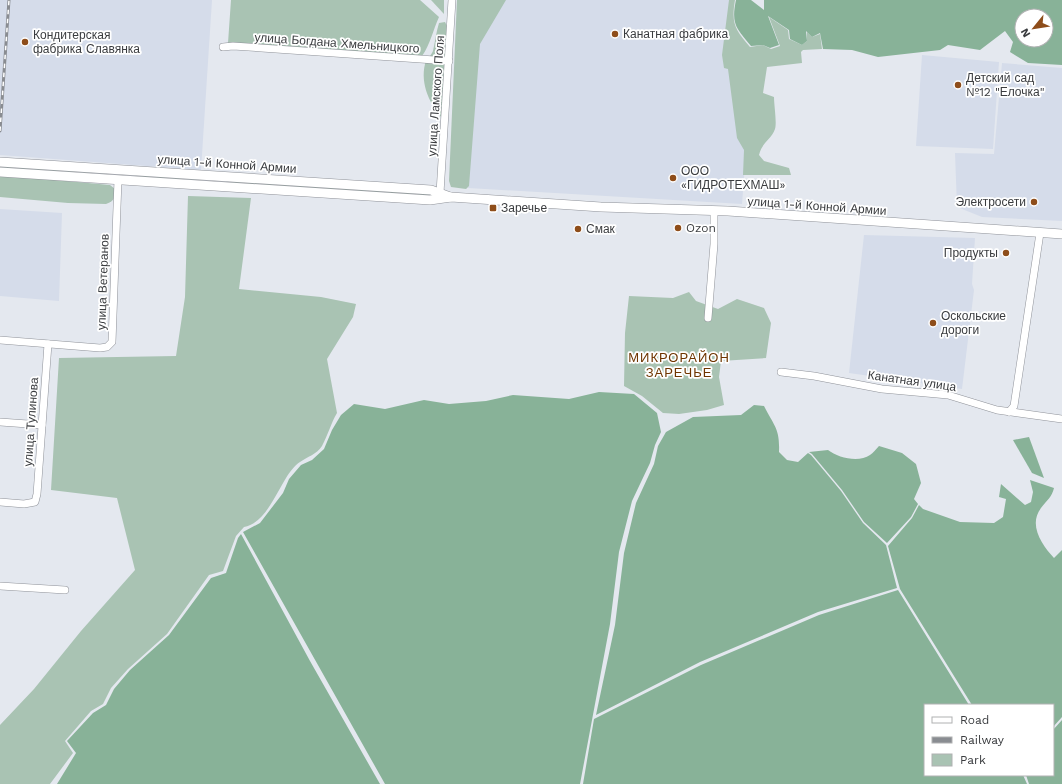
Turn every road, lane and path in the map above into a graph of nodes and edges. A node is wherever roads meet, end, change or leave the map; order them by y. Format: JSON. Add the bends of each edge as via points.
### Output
{"nodes":[{"id":1,"x":452,"y":0,"type":"edge"},
{"id":2,"x":223,"y":47,"type":"dead end"},
{"id":3,"x":449,"y":61,"type":"junction"},
{"id":4,"x":0,"y":162,"type":"edge"},
{"id":5,"x":121,"y":169,"type":"junction"},
{"id":6,"x":0,"y":172,"type":"edge"},
{"id":7,"x":212,"y":174,"type":"junction"},
{"id":8,"x":119,"y":180,"type":"junction"},
{"id":9,"x":211,"y":186,"type":"junction"},
{"id":10,"x":440,"y":193,"type":"junction"},
{"id":11,"x":451,"y":197,"type":"junction"},
{"id":12,"x":714,"y":211,"type":"junction"},
{"id":13,"x":1040,"y":233,"type":"junction"},
{"id":14,"x":1062,"y":234,"type":"edge"},
{"id":15,"x":708,"y":318,"type":"dead end"},
{"id":16,"x":0,"y":340,"type":"edge"},
{"id":17,"x":48,"y":344,"type":"junction"},
{"id":18,"x":781,"y":372,"type":"dead end"},
{"id":19,"x":1009,"y":412,"type":"junction"},
{"id":20,"x":1062,"y":419,"type":"edge"},
{"id":21,"x":0,"y":422,"type":"edge"},
{"id":22,"x":42,"y":425,"type":"junction"},
{"id":23,"x":0,"y":502,"type":"edge"},
{"id":24,"x":0,"y":586,"type":"edge"},
{"id":25,"x":65,"y":590,"type":"dead end"}],
"edges":[{"from":1,"to":3,"type":"street","name":"улица Ламского Поля"},
{"from":2,"to":3,"type":"street","name":"улица Богдана Хмельницкого"},
{"from":3,"to":10,"type":"street","name":"улица Ламского Поля"},
{"from":4,"to":5,"type":"main road","name":"улица 1-й Конной Армии"},
{"from":5,"to":7,"type":"main road","name":"улица 1-й Конной Армии"},
{"from":5,"to":8,"type":"main road"},
{"from":6,"to":8,"type":"main road","name":"улица 1-й Конной Армии"},
{"from":7,"to":9,"type":"main road"},
{"from":7,"to":10,"type":"main road","name":"улица 1-й Конной Армии","via":[[431,190]]},
{"from":8,"to":9,"type":"main road","name":"улица 1-й Конной Армии"},
{"from":8,"to":17,"type":"street","name":"улица Ветеранов","via":[[112,342],[107,347],[100,348]]},
{"from":9,"to":11,"type":"main road","name":"улица 1-й Конной Армии","via":[[430,200]]},
{"from":10,"to":11,"type":"main road","name":"улица 1-й Конной Армии"},
{"from":11,"to":12,"type":"main road","name":"улица 1-й Конной Армии","via":[[601,207]]},
{"from":12,"to":13,"type":"main road","name":"улица 1-й Конной Армии"},
{"from":12,"to":15,"type":"street"},
{"from":13,"to":14,"type":"main road","name":"улица 1-й Конной Армии"},
{"from":13,"to":19,"type":"street","via":[[1014,406]]},
{"from":16,"to":17,"type":"street","name":"улица Ветеранов"},
{"from":17,"to":22,"type":"street","name":"улица Тулинова"},
{"from":18,"to":19,"type":"street","name":"Канатная улица","via":[[882,389],[948,395]]},
{"from":19,"to":20,"type":"street","name":"Канатная улица"},
{"from":21,"to":22,"type":"street"},
{"from":22,"to":23,"type":"street","name":"улица Тулинова","via":[[35,502]]},
{"from":24,"to":25,"type":"street"}]}
